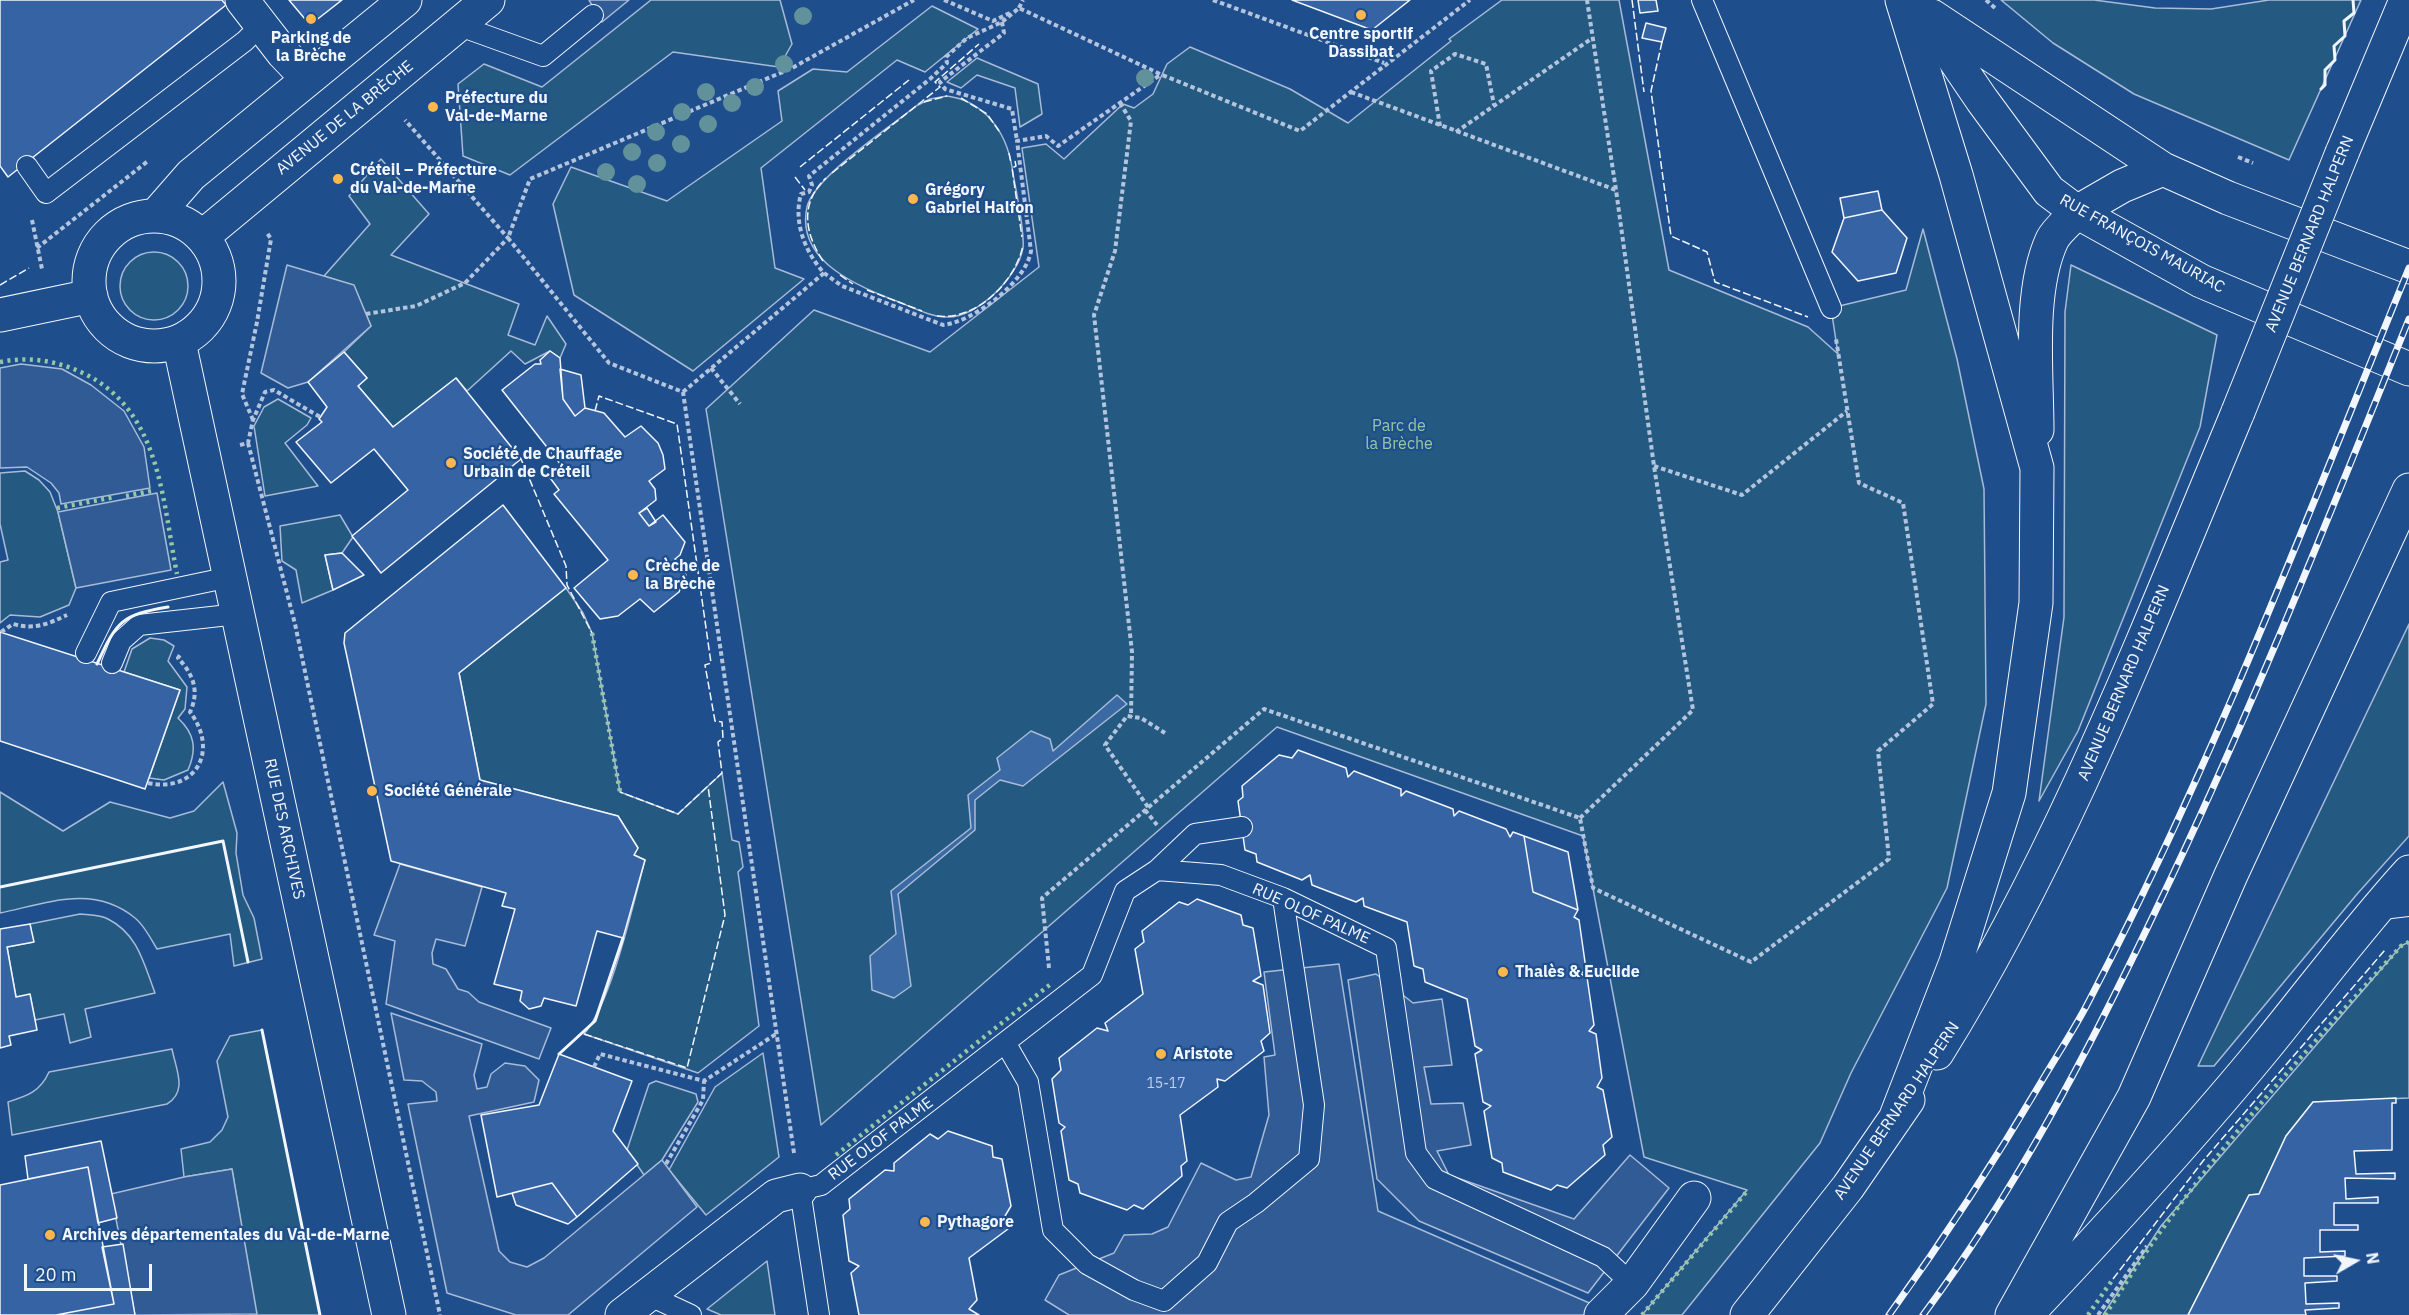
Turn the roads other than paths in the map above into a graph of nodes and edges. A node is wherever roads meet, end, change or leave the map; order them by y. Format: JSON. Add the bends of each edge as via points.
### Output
{"nodes":[{"id":1,"x":405,"y":0,"type":"edge"},
{"id":2,"x":489,"y":0,"type":"edge"},
{"id":3,"x":1702,"y":0,"type":"edge"},
{"id":4,"x":2406,"y":0,"type":"edge"},
{"id":5,"x":1912,"y":3,"type":"edge"},
{"id":6,"x":252,"y":12,"type":"edge"},
{"id":7,"x":593,"y":15,"type":"dead end"},
{"id":8,"x":457,"y":25,"type":"junction"},
{"id":9,"x":307,"y":78,"type":"junction"},
{"id":10,"x":27,"y":166,"type":"dead end"},
{"id":11,"x":2163,"y":169,"type":"junction"},
{"id":12,"x":2077,"y":212,"type":"junction"},
{"id":13,"x":156,"y":215,"type":"junction"},
{"id":14,"x":202,"y":237,"type":"junction"},
{"id":15,"x":2409,"y":267,"type":"edge"},
{"id":16,"x":90,"y":296,"type":"junction"},
{"id":17,"x":1830,"y":308,"type":"road end"},
{"id":18,"x":0,"y":315,"type":"edge"},
{"id":19,"x":179,"y":342,"type":"junction"},
{"id":20,"x":2409,"y":369,"type":"edge"},
{"id":21,"x":2037,"y":468,"type":"junction"},
{"id":22,"x":2409,"y":490,"type":"edge"},
{"id":23,"x":230,"y":577,"type":"junction"},
{"id":24,"x":238,"y":614,"type":"junction"},
{"id":25,"x":86,"y":653,"type":"dead end"},
{"id":26,"x":112,"y":663,"type":"dead end"},
{"id":27,"x":1242,"y":827,"type":"dead end"},
{"id":28,"x":1157,"y":870,"type":"junction"},
{"id":29,"x":2409,"y":872,"type":"edge"},
{"id":30,"x":1283,"y":898,"type":"junction"},
{"id":31,"x":2409,"y":906,"type":"edge"},
{"id":32,"x":2374,"y":910,"type":"junction"},
{"id":33,"x":1006,"y":1044,"type":"junction"},
{"id":34,"x":1895,"y":1119,"type":"junction"},
{"id":35,"x":800,"y":1190,"type":"junction"},
{"id":36,"x":1694,"y":1198,"type":"dead end"},
{"id":37,"x":1632,"y":1284,"type":"junction"},
{"id":38,"x":648,"y":1294,"type":"junction"},
{"id":39,"x":389,"y":1315,"type":"edge"},
{"id":40,"x":622,"y":1315,"type":"edge"},
{"id":41,"x":691,"y":1315,"type":"edge"},
{"id":42,"x":819,"y":1315,"type":"edge"},
{"id":43,"x":1601,"y":1315,"type":"edge"},
{"id":44,"x":1747,"y":1315,"type":"edge"},
{"id":45,"x":2012,"y":1315,"type":"edge"},
{"id":46,"x":2025,"y":1315,"type":"edge"}],
"edges":[{"from":1,"to":9,"type":"main road"},
{"from":2,"to":8,"type":"main road","name":"AVENUE DE LA BRÈCHE"},
{"from":3,"to":17,"type":"lane"},
{"from":4,"to":34,"type":"main road","name":"AVENUE BERNARD HALPERN","bridge":true,"via":[[2092,764],[1972,997]]},
{"from":5,"to":11,"type":"main road"},
{"from":5,"to":12,"type":"main road","name":"RUE FRANÇOIS MAURIAC","via":[[2049,191]]},
{"from":5,"to":21,"type":"main road"},
{"from":6,"to":9,"type":"main road"},
{"from":6,"to":10,"type":"lane","via":[[245,41],[46,193]]},
{"from":7,"to":8,"type":"lane","via":[[543,56]]},
{"from":8,"to":14,"type":"main road","name":"AVENUE DE LA BRÈCHE"},
{"from":9,"to":13,"type":"main road","via":[[191,175]]},
{"from":11,"to":12,"type":"main road","via":[[2122,186]]},
{"from":11,"to":15,"type":"main road"},
{"from":12,"to":20,"type":"main road","name":"RUE FRANÇOIS MAURIAC","via":[[2201,281]]},
{"from":12,"to":21,"type":"main road","via":[[2053,238],[2041,277]]},
{"from":13,"to":14,"type":"main road","via":[[173,218]]},
{"from":13,"to":16,"type":"main road","via":[[121,224],[105,237],[94,255]]},
{"from":14,"to":19,"type":"main road","via":[[214,254],[218,296],[211,315],[197,331]]},
{"from":16,"to":18,"type":"main road"},
{"from":16,"to":19,"type":"main road","via":[[99,317],[114,334],[134,344],[157,347]]},
{"from":19,"to":23,"type":"main road","name":"RUE DES ARCHIVES"},
{"from":21,"to":34,"type":"main road","via":[[2036,603],[2009,793],[1956,962]]},
{"from":22,"to":45,"type":"main road","via":[[2231,875],[2134,1097]]},
{"from":23,"to":24,"type":"main road","name":"RUE DES ARCHIVES"},
{"from":23,"to":25,"type":"lane","via":[[111,602]]},
{"from":24,"to":26,"type":"lane","via":[[139,625],[121,641]]},
{"from":24,"to":39,"type":"main road","name":"RUE DES ARCHIVES"},
{"from":27,"to":28,"type":"lane","via":[[1195,834]]},
{"from":28,"to":30,"type":"lane","name":"RUE OLOF PALME","via":[[1221,875]]},
{"from":28,"to":33,"type":"lane","name":"RUE OLOF PALME","via":[[1125,891],[1092,975]]},
{"from":29,"to":32,"type":"main road"},
{"from":30,"to":33,"type":"lane","via":[[1314,1106],[1309,1159],[1228,1222],[1207,1263],[1164,1301],[1134,1290],[1087,1264],[1053,1230],[1028,1082]]},
{"from":30,"to":37,"type":"lane","name":"RUE OLOF PALME","via":[[1386,948],[1416,1153],[1435,1179],[1603,1257]]},
{"from":31,"to":32,"type":"lane"},
{"from":32,"to":46,"type":"main road","via":[[2267,1045],[2148,1184]]},
{"from":33,"to":35,"type":"lane","name":"RUE OLOF PALME","via":[[821,1185]]},
{"from":34,"to":44,"type":"main road","name":"AVENUE BERNARD HALPERN","via":[[1848,1187]]},
{"from":35,"to":38,"type":"main road","via":[[776,1196]]},
{"from":35,"to":42,"type":"lane"},
{"from":36,"to":37,"type":"main road"},
{"from":37,"to":43,"type":"main road"},
{"from":38,"to":40,"type":"main road"},
{"from":38,"to":41,"type":"lane"}]}
